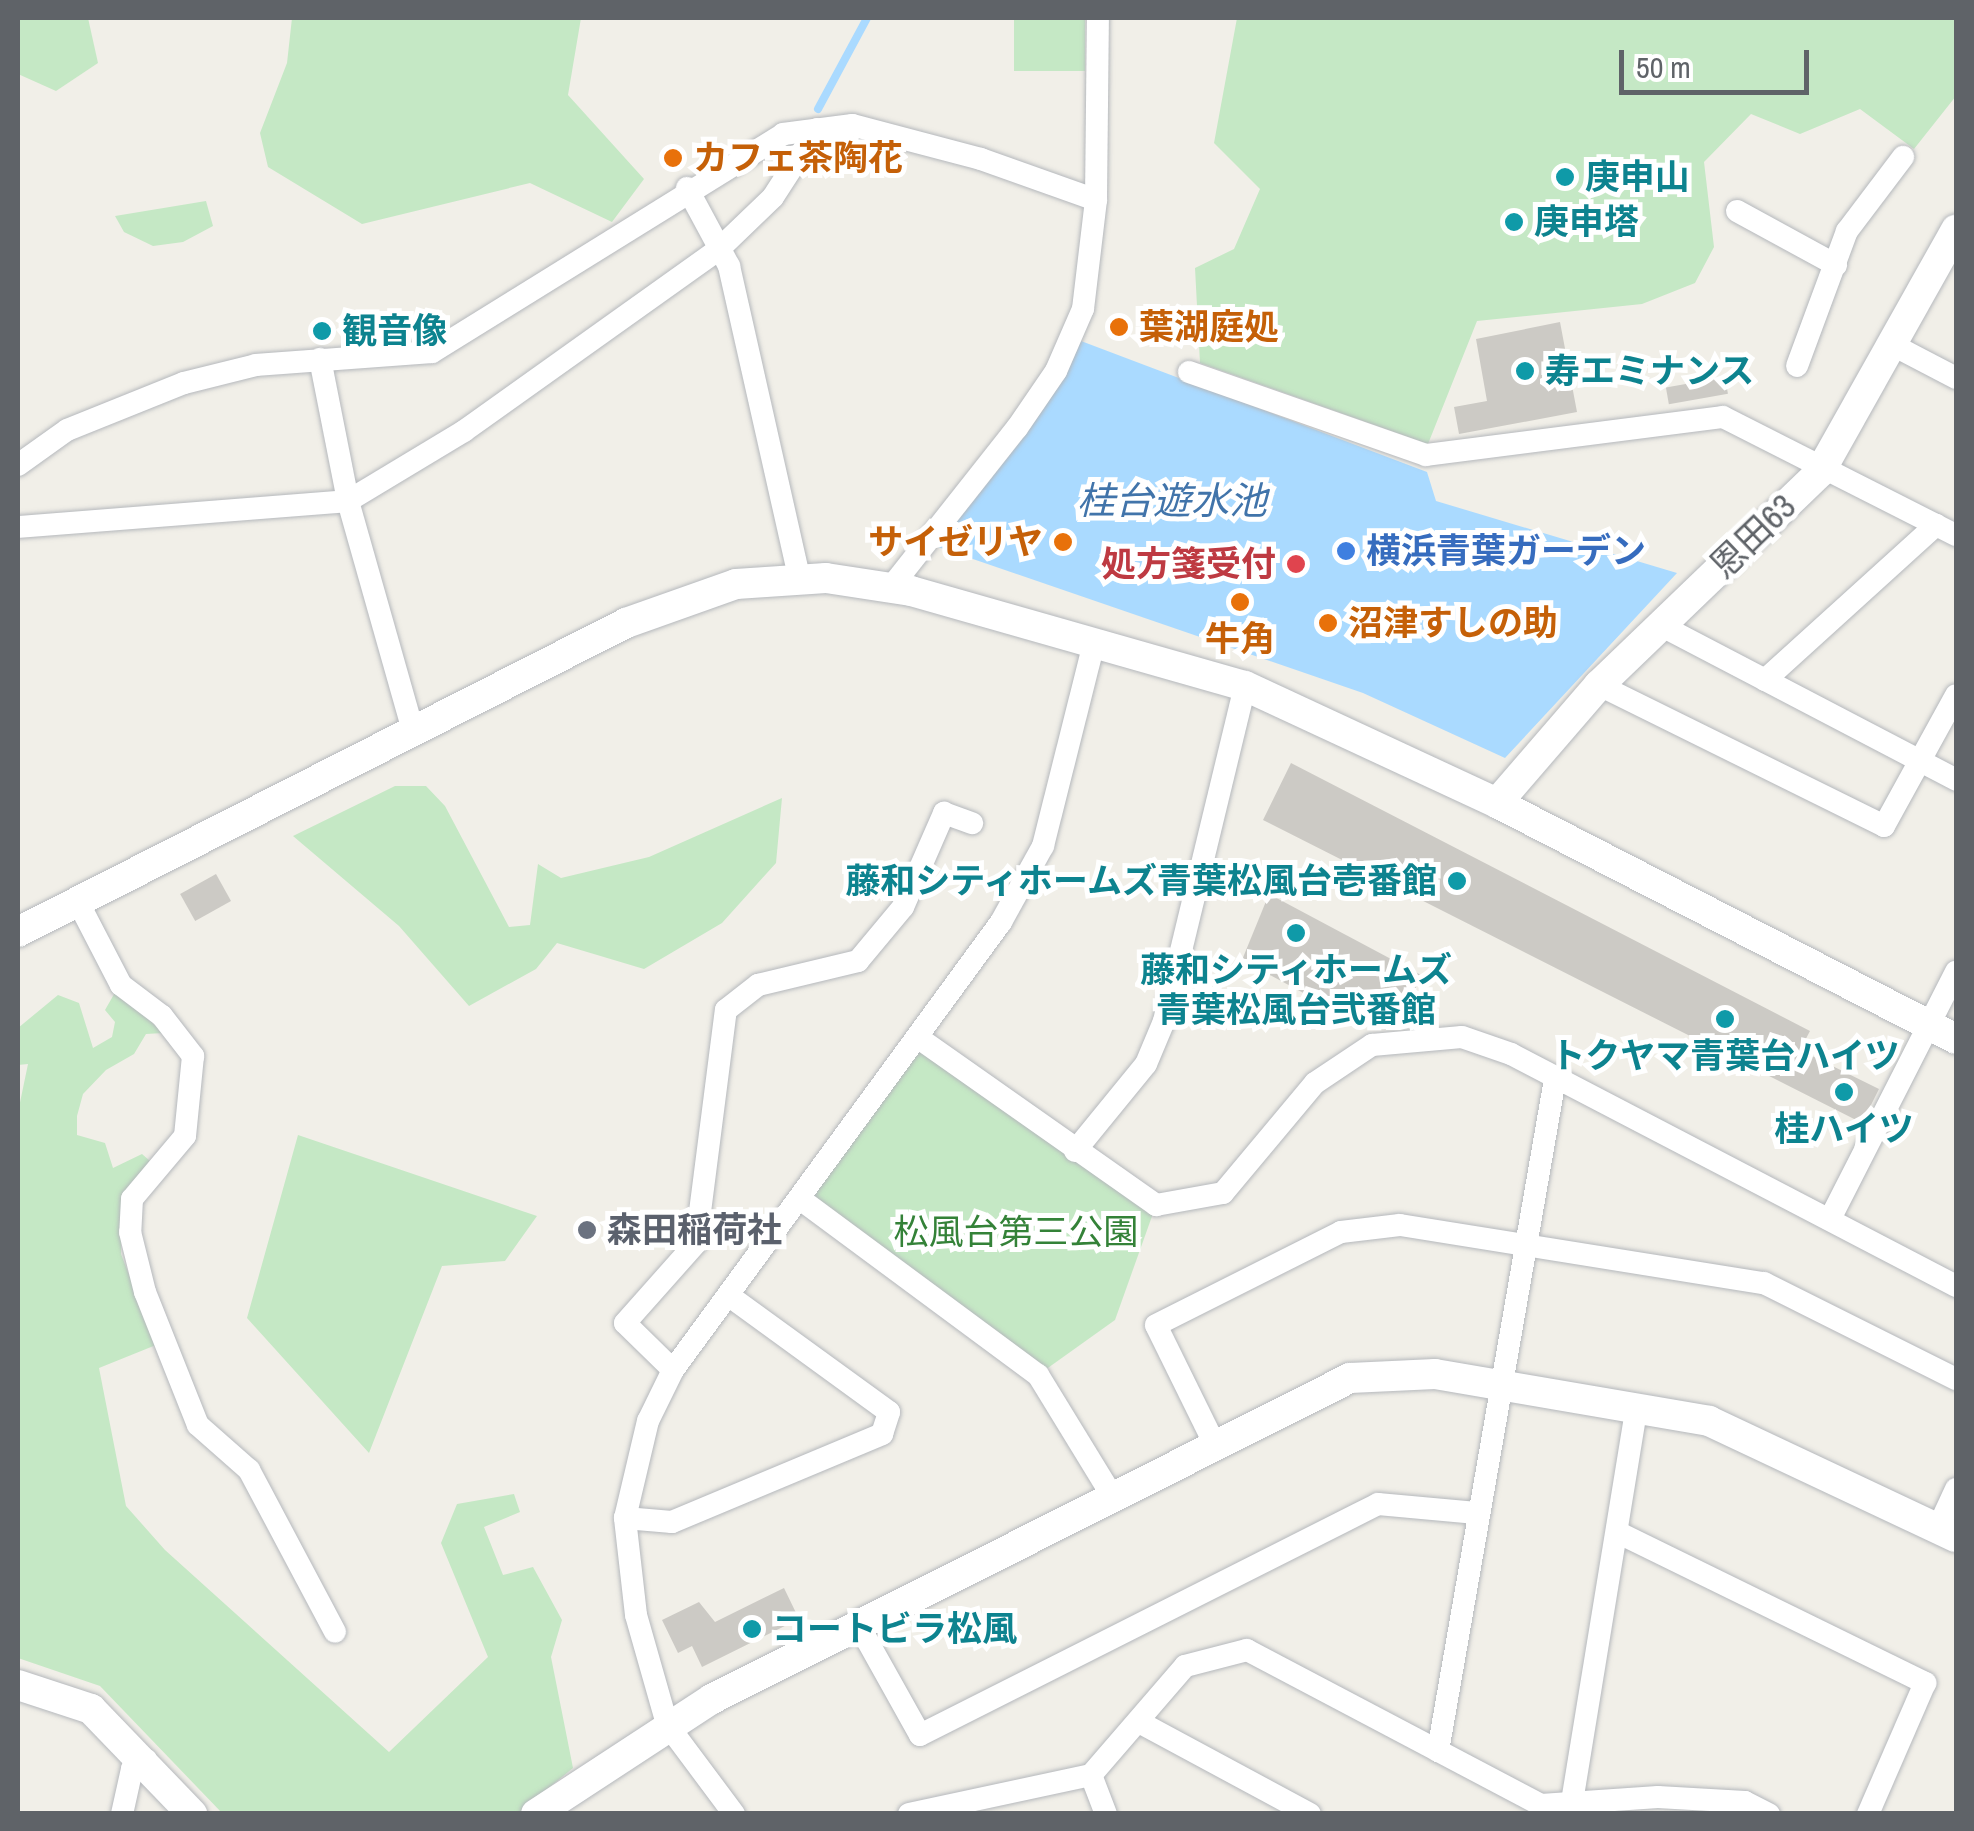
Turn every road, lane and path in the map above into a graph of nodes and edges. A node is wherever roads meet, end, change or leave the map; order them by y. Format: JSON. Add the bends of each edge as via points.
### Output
{"nodes":[{"id":1,"x":1098,"y":18,"type":"edge"},
{"id":2,"x":817,"y":129,"type":"junction"},
{"id":3,"x":1904,"y":157,"type":"dead end"},
{"id":4,"x":687,"y":188,"type":"junction"},
{"id":5,"x":1096,"y":200,"type":"junction"},
{"id":6,"x":1737,"y":211,"type":"dead end"},
{"id":7,"x":1956,"y":230,"type":"edge"},
{"id":8,"x":718,"y":250,"type":"junction"},
{"id":9,"x":1836,"y":265,"type":"junction"},
{"id":10,"x":1893,"y":345,"type":"junction"},
{"id":11,"x":320,"y":359,"type":"junction"},
{"id":12,"x":1797,"y":366,"type":"dead end"},
{"id":13,"x":1189,"y":372,"type":"dead end"},
{"id":14,"x":1956,"y":378,"type":"edge"},
{"id":15,"x":18,"y":465,"type":"edge"},
{"id":16,"x":1820,"y":472,"type":"junction"},
{"id":17,"x":348,"y":501,"type":"junction"},
{"id":18,"x":18,"y":527,"type":"edge"},
{"id":19,"x":1946,"y":530,"type":"edge"},
{"id":20,"x":799,"y":577,"type":"junction"},
{"id":21,"x":892,"y":586,"type":"junction"},
{"id":22,"x":1662,"y":626,"type":"junction"},
{"id":23,"x":1094,"y":643,"type":"junction"},
{"id":24,"x":1766,"y":680,"type":"junction"},
{"id":25,"x":1245,"y":686,"type":"junction"},
{"id":26,"x":1598,"y":686,"type":"junction"},
{"id":27,"x":1956,"y":695,"type":"edge"},
{"id":28,"x":413,"y":730,"type":"junction"},
{"id":29,"x":1922,"y":762,"type":"junction"},
{"id":30,"x":1956,"y":780,"type":"edge"},
{"id":31,"x":1497,"y":803,"type":"junction"},
{"id":32,"x":972,"y":823,"type":"dead end"},
{"id":33,"x":78,"y":902,"type":"junction"},
{"id":34,"x":18,"y":932,"type":"edge"},
{"id":35,"x":1956,"y":972,"type":"edge"},
{"id":36,"x":1929,"y":1024,"type":"junction"},
{"id":37,"x":920,"y":1039,"type":"junction"},
{"id":38,"x":1956,"y":1039,"type":"edge"},
{"id":39,"x":1554,"y":1079,"type":"junction"},
{"id":40,"x":1076,"y":1151,"type":"junction"},
{"id":41,"x":800,"y":1200,"type":"junction"},
{"id":42,"x":1832,"y":1216,"type":"junction"},
{"id":43,"x":1523,"y":1244,"type":"junction"},
{"id":44,"x":1956,"y":1286,"type":"edge"},
{"id":45,"x":731,"y":1297,"type":"junction"},
{"id":46,"x":674,"y":1370,"type":"junction"},
{"id":47,"x":1956,"y":1380,"type":"edge"},
{"id":48,"x":1500,"y":1389,"type":"junction"},
{"id":49,"x":1636,"y":1413,"type":"junction"},
{"id":50,"x":1214,"y":1443,"type":"junction"},
{"id":51,"x":1956,"y":1489,"type":"edge"},
{"id":52,"x":1111,"y":1494,"type":"junction"},
{"id":53,"x":1477,"y":1513,"type":"junction"},
{"id":54,"x":625,"y":1518,"type":"junction"},
{"id":55,"x":1947,"y":1532,"type":"edge"},
{"id":56,"x":1621,"y":1534,"type":"junction"},
{"id":57,"x":858,"y":1624,"type":"junction"},
{"id":58,"x":334,"y":1632,"type":"dead end"},
{"id":59,"x":18,"y":1685,"type":"edge"},
{"id":60,"x":1139,"y":1722,"type":"junction"},
{"id":61,"x":667,"y":1724,"type":"junction"},
{"id":62,"x":1438,"y":1751,"type":"junction"},
{"id":63,"x":146,"y":1760,"type":"junction"},
{"id":64,"x":1091,"y":1775,"type":"junction"},
{"id":65,"x":1721,"y":1808,"type":"edge"},
{"id":66,"x":1571,"y":1811,"type":"edge"},
{"id":67,"x":122,"y":1814,"type":"edge"},
{"id":68,"x":192,"y":1814,"type":"edge"},
{"id":69,"x":536,"y":1814,"type":"edge"},
{"id":70,"x":734,"y":1814,"type":"edge"},
{"id":71,"x":908,"y":1814,"type":"edge"},
{"id":72,"x":1106,"y":1814,"type":"edge"},
{"id":73,"x":1310,"y":1814,"type":"edge"},
{"id":74,"x":1769,"y":1814,"type":"edge"},
{"id":75,"x":1868,"y":1814,"type":"edge"}],
"edges":[{"from":1,"to":5,"type":"street"},
{"from":2,"to":4,"type":"street","via":[[760,143]]},
{"from":2,"to":5,"type":"street","via":[[852,125],[904,138]]},
{"from":2,"to":8,"type":"street","via":[[772,197]]},
{"from":3,"to":9,"type":"street","via":[[1847,230]]},
{"from":4,"to":8,"type":"street"},
{"from":4,"to":11,"type":"street","via":[[432,352]]},
{"from":5,"to":21,"type":"street","via":[[1083,309],[1056,371]]},
{"from":6,"to":9,"type":"street"},
{"from":7,"to":10,"type":"street","name":"恩田63","number":"恩田63"},
{"from":8,"to":17,"type":"street","via":[[464,431]]},
{"from":8,"to":20,"type":"street","via":[[729,266]]},
{"from":9,"to":12,"type":"street"},
{"from":10,"to":14,"type":"street"},
{"from":10,"to":16,"type":"street","name":"恩田63","number":"恩田63"},
{"from":11,"to":15,"type":"street","via":[[184,383],[66,430]]},
{"from":11,"to":17,"type":"street"},
{"from":13,"to":16,"type":"street","via":[[1426,456],[1723,417]]},
{"from":16,"to":19,"type":"street"},
{"from":16,"to":22,"type":"street","name":"恩田63","number":"恩田63"},
{"from":17,"to":18,"type":"street"},
{"from":17,"to":28,"type":"street"},
{"from":19,"to":24,"type":"street"},
{"from":20,"to":21,"type":"street"},
{"from":20,"to":28,"type":"street","via":[[682,600]]},
{"from":21,"to":23,"type":"street"},
{"from":22,"to":24,"type":"street"},
{"from":22,"to":26,"type":"street","name":"恩田63","number":"恩田63"},
{"from":23,"to":25,"type":"street"},
{"from":23,"to":37,"type":"street","via":[[1043,846]]},
{"from":24,"to":29,"type":"street"},
{"from":25,"to":31,"type":"street"},
{"from":25,"to":40,"type":"street","via":[[1164,1021],[1146,1064]]},
{"from":26,"to":29,"type":"street","via":[[1884,826]]},
{"from":26,"to":31,"type":"street","name":"恩田63","number":"恩田63"},
{"from":27,"to":29,"type":"street"},
{"from":28,"to":33,"type":"street"},
{"from":29,"to":30,"type":"street"},
{"from":31,"to":36,"type":"street"},
{"from":32,"to":46,"type":"street","via":[[944,813],[903,908],[858,961],[758,985],[726,1010],[696,1243],[625,1323]]},
{"from":33,"to":34,"type":"street"},
{"from":33,"to":58,"type":"street","via":[[121,985],[162,1016],[194,1056],[186,1136],[132,1199],[130,1232],[145,1292],[198,1425],[249,1470]]},
{"from":35,"to":36,"type":"street"},
{"from":36,"to":38,"type":"street"},
{"from":36,"to":42,"type":"street"},
{"from":37,"to":40,"type":"street"},
{"from":37,"to":41,"type":"street"},
{"from":39,"to":40,"type":"street","via":[[1462,1036],[1372,1045],[1315,1082],[1223,1193],[1185,1204],[1156,1205]]},
{"from":39,"to":42,"type":"street"},
{"from":39,"to":43,"type":"street"},
{"from":41,"to":45,"type":"street"},
{"from":41,"to":52,"type":"street","via":[[1038,1375]]},
{"from":42,"to":44,"type":"street"},
{"from":43,"to":47,"type":"street","via":[[1764,1284]]},
{"from":43,"to":48,"type":"street"},
{"from":43,"to":50,"type":"street","via":[[1400,1225],[1341,1232],[1156,1325]]},
{"from":45,"to":46,"type":"street"},
{"from":45,"to":54,"type":"street","via":[[889,1412],[882,1434],[672,1522]]},
{"from":46,"to":54,"type":"street","via":[[648,1420]]},
{"from":48,"to":49,"type":"street"},
{"from":48,"to":50,"type":"street","via":[[1435,1374],[1350,1378]]},
{"from":48,"to":53,"type":"street"},
{"from":49,"to":55,"type":"street","via":[[1709,1421]]},
{"from":49,"to":56,"type":"street"},
{"from":50,"to":52,"type":"street"},
{"from":51,"to":55,"type":"street"},
{"from":52,"to":57,"type":"street"},
{"from":53,"to":57,"type":"street","via":[[1378,1504],[920,1735]]},
{"from":53,"to":62,"type":"street"},
{"from":54,"to":61,"type":"street","via":[[636,1615]]},
{"from":56,"to":66,"type":"street"},
{"from":56,"to":75,"type":"street","via":[[1925,1683]]},
{"from":57,"to":61,"type":"street"},
{"from":59,"to":63,"type":"street","via":[[91,1709]]},
{"from":60,"to":62,"type":"street","via":[[1185,1666],[1247,1650]]},
{"from":60,"to":64,"type":"street"},
{"from":60,"to":73,"type":"street"},
{"from":61,"to":69,"type":"street"},
{"from":61,"to":70,"type":"street"},
{"from":62,"to":66,"type":"street","via":[[1541,1805]]},
{"from":63,"to":67,"type":"street","via":[[132,1769]]},
{"from":63,"to":68,"type":"street"},
{"from":64,"to":71,"type":"street"},
{"from":64,"to":72,"type":"street"},
{"from":65,"to":66,"type":"street","via":[[1658,1797]]},
{"from":65,"to":74,"type":"street"}]}
